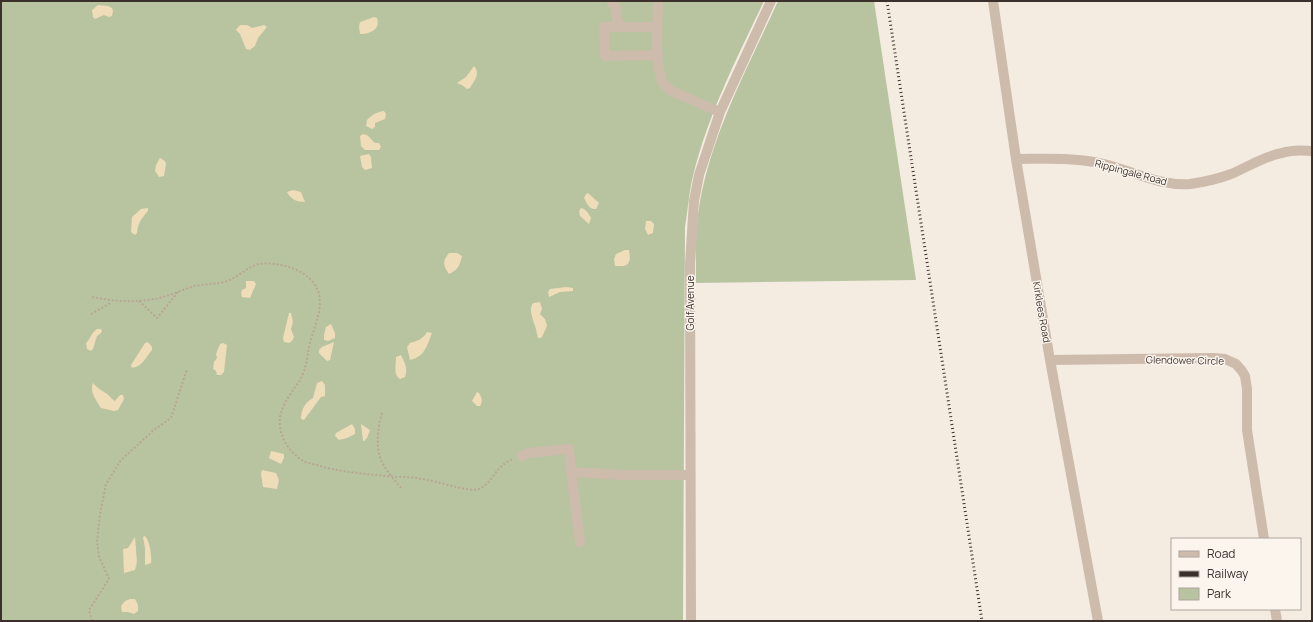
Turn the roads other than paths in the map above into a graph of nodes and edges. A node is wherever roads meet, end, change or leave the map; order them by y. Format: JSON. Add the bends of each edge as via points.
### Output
{"nodes":[{"id":1,"x":611,"y":1,"type":"edge"},
{"id":2,"x":658,"y":1,"type":"edge"},
{"id":3,"x":771,"y":1,"type":"edge"},
{"id":4,"x":993,"y":1,"type":"edge"},
{"id":5,"x":657,"y":26,"type":"junction"},
{"id":6,"x":618,"y":27,"type":"junction"},
{"id":7,"x":658,"y":55,"type":"junction"},
{"id":8,"x":720,"y":112,"type":"junction"},
{"id":9,"x":1312,"y":151,"type":"edge"},
{"id":10,"x":1016,"y":159,"type":"junction"},
{"id":11,"x":1050,"y":360,"type":"junction"},
{"id":12,"x":522,"y":456,"type":"road end"},
{"id":13,"x":571,"y":472,"type":"junction"},
{"id":14,"x":690,"y":475,"type":"junction"},
{"id":15,"x":1264,"y":538,"type":"edge"},
{"id":16,"x":580,"y":542,"type":"dead end"},
{"id":17,"x":1275,"y":610,"type":"edge"},
{"id":18,"x":691,"y":621,"type":"edge"},
{"id":19,"x":1098,"y":621,"type":"edge"},
{"id":20,"x":1277,"y":621,"type":"edge"}],
"edges":[{"from":1,"to":6,"type":"street","via":[[616,8]]},
{"from":2,"to":5,"type":"street"},
{"from":3,"to":8,"type":"street","name":"Golf Avenue"},
{"from":4,"to":10,"type":"street","name":"Kirklees Road"},
{"from":5,"to":6,"type":"street"},
{"from":5,"to":7,"type":"street"},
{"from":6,"to":7,"type":"street","via":[[604,27],[605,56]]},
{"from":7,"to":8,"type":"street","via":[[662,82],[671,91]]},
{"from":8,"to":14,"type":"street","name":"Golf Avenue","via":[[699,175],[691,228]]},
{"from":9,"to":10,"type":"street","name":"Rippingale Road","via":[[1283,152],[1217,178],[1179,184],[1155,181],[1126,170],[1093,162]]},
{"from":10,"to":11,"type":"street","name":"Kirklees Road"},
{"from":11,"to":15,"type":"street","name":"Glendower Circle","via":[[1213,358],[1225,359],[1236,364],[1245,376],[1247,430]]},
{"from":11,"to":19,"type":"street","name":"Kirklees Road"},
{"from":12,"to":13,"type":"street","via":[[528,453],[569,450]]},
{"from":13,"to":14,"type":"street"},
{"from":13,"to":16,"type":"street"},
{"from":14,"to":18,"type":"street","name":"Golf Avenue"},
{"from":17,"to":20,"type":"street"}]}
